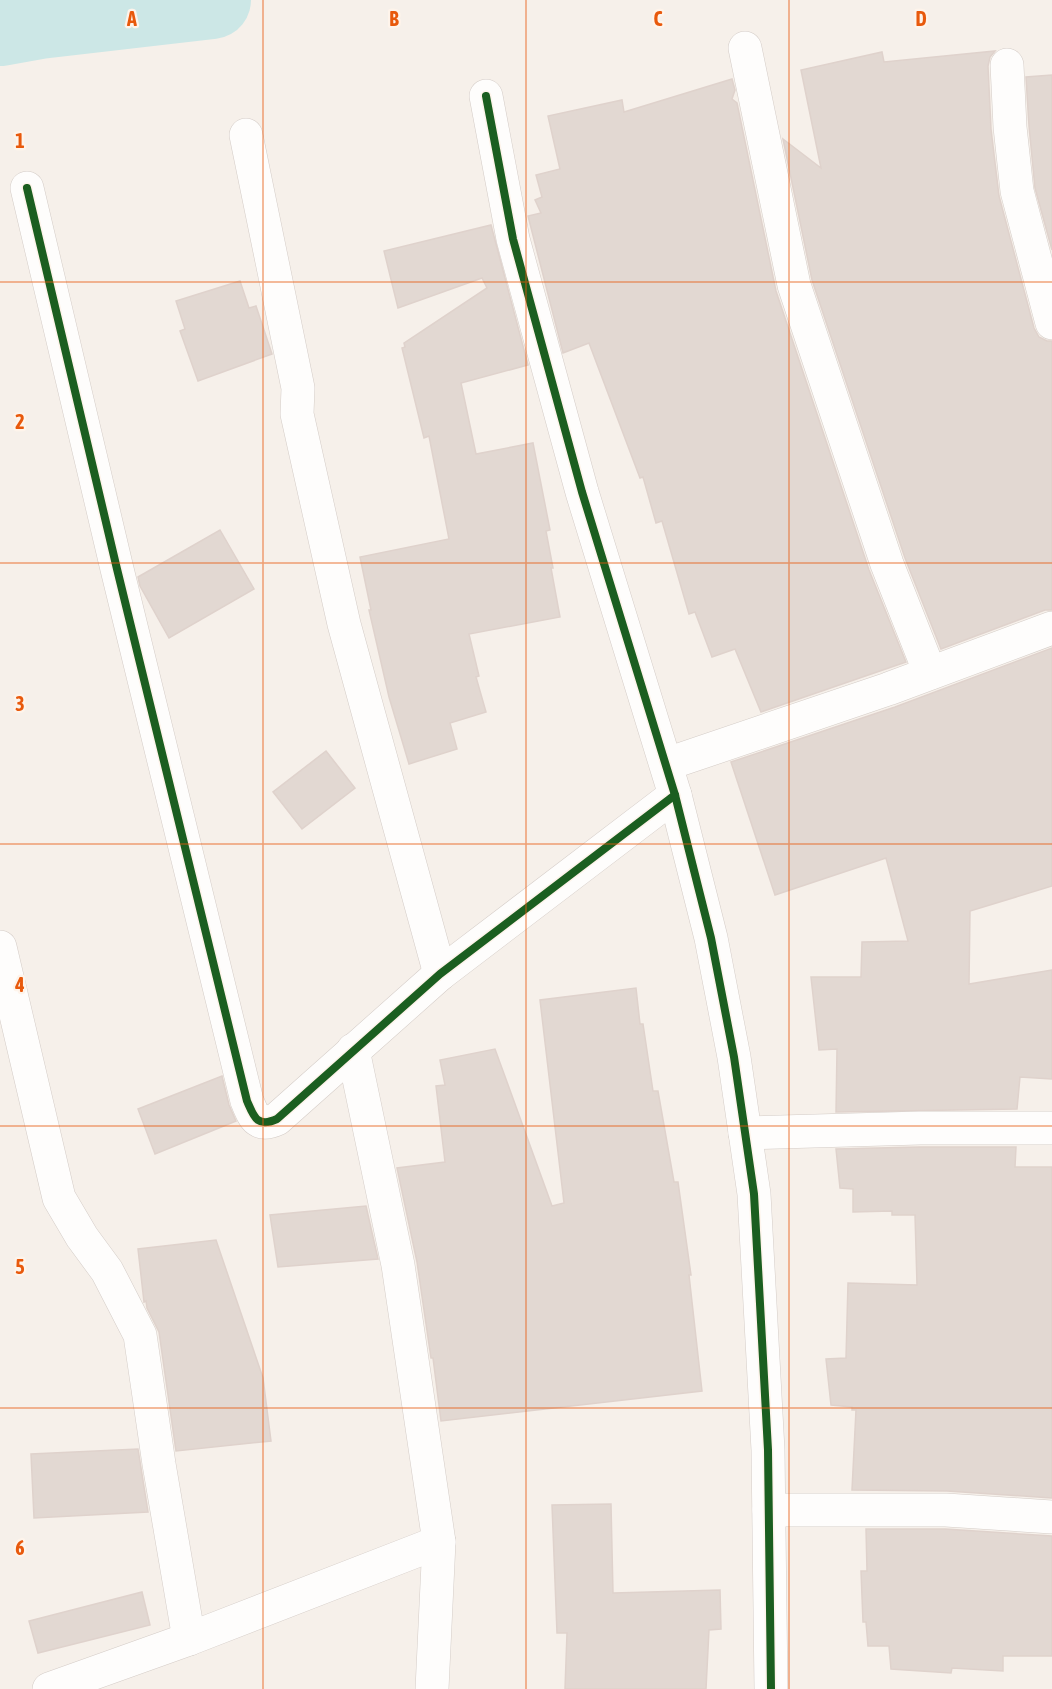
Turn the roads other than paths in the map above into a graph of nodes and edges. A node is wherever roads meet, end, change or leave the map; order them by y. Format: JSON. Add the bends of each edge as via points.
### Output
{"nodes":[{"id":1,"x":745,"y":48,"type":"dead end"},
{"id":2,"x":1007,"y":65,"type":"dead end"},
{"id":3,"x":486,"y":96,"type":"dead end"},
{"id":4,"x":246,"y":135,"type":"dead end"},
{"id":5,"x":27,"y":188,"type":"dead end"},
{"id":6,"x":1052,"y":323,"type":"edge"},
{"id":7,"x":1052,"y":627,"type":"edge"},
{"id":8,"x":930,"y":673,"type":"junction"},
{"id":9,"x":671,"y":779,"type":"junction"},
{"id":10,"x":0,"y":947,"type":"edge"},
{"id":11,"x":440,"y":974,"type":"junction"},
{"id":12,"x":352,"y":1050,"type":"junction"},
{"id":13,"x":1052,"y":1128,"type":"edge"},
{"id":14,"x":745,"y":1132,"type":"junction"},
{"id":15,"x":769,"y":1510,"type":"junction"},
{"id":16,"x":1052,"y":1517,"type":"edge"},
{"id":17,"x":439,"y":1542,"type":"junction"},
{"id":18,"x":189,"y":1639,"type":"junction"},
{"id":19,"x":49,"y":1689,"type":"edge"},
{"id":20,"x":432,"y":1689,"type":"edge"},
{"id":21,"x":771,"y":1689,"type":"edge"}],
"edges":[{"from":1,"to":8,"type":"street","via":[[794,285],[887,564]]},
{"from":2,"to":6,"type":"street","via":[[1017,191]]},
{"from":3,"to":9,"type":"street","via":[[513,238],[582,492]]},
{"from":4,"to":11,"type":"street","via":[[298,388],[297,414],[344,624]]},
{"from":5,"to":12,"type":"street","via":[[114,558],[253,1116],[268,1124],[277,1119]]},
{"from":7,"to":8,"type":"street"},
{"from":8,"to":9,"type":"street"},
{"from":9,"to":11,"type":"street"},
{"from":9,"to":14,"type":"street","via":[[713,949]]},
{"from":10,"to":18,"type":"street","via":[[59,1198],[107,1271],[140,1335]]},
{"from":11,"to":12,"type":"street"},
{"from":12,"to":17,"type":"street","via":[[398,1265]]},
{"from":13,"to":14,"type":"street"},
{"from":14,"to":15,"type":"street","via":[[754,1194]]},
{"from":15,"to":16,"type":"street","via":[[946,1510]]},
{"from":15,"to":21,"type":"street"},
{"from":17,"to":18,"type":"street"},
{"from":17,"to":20,"type":"street"},
{"from":18,"to":19,"type":"street"}]}
